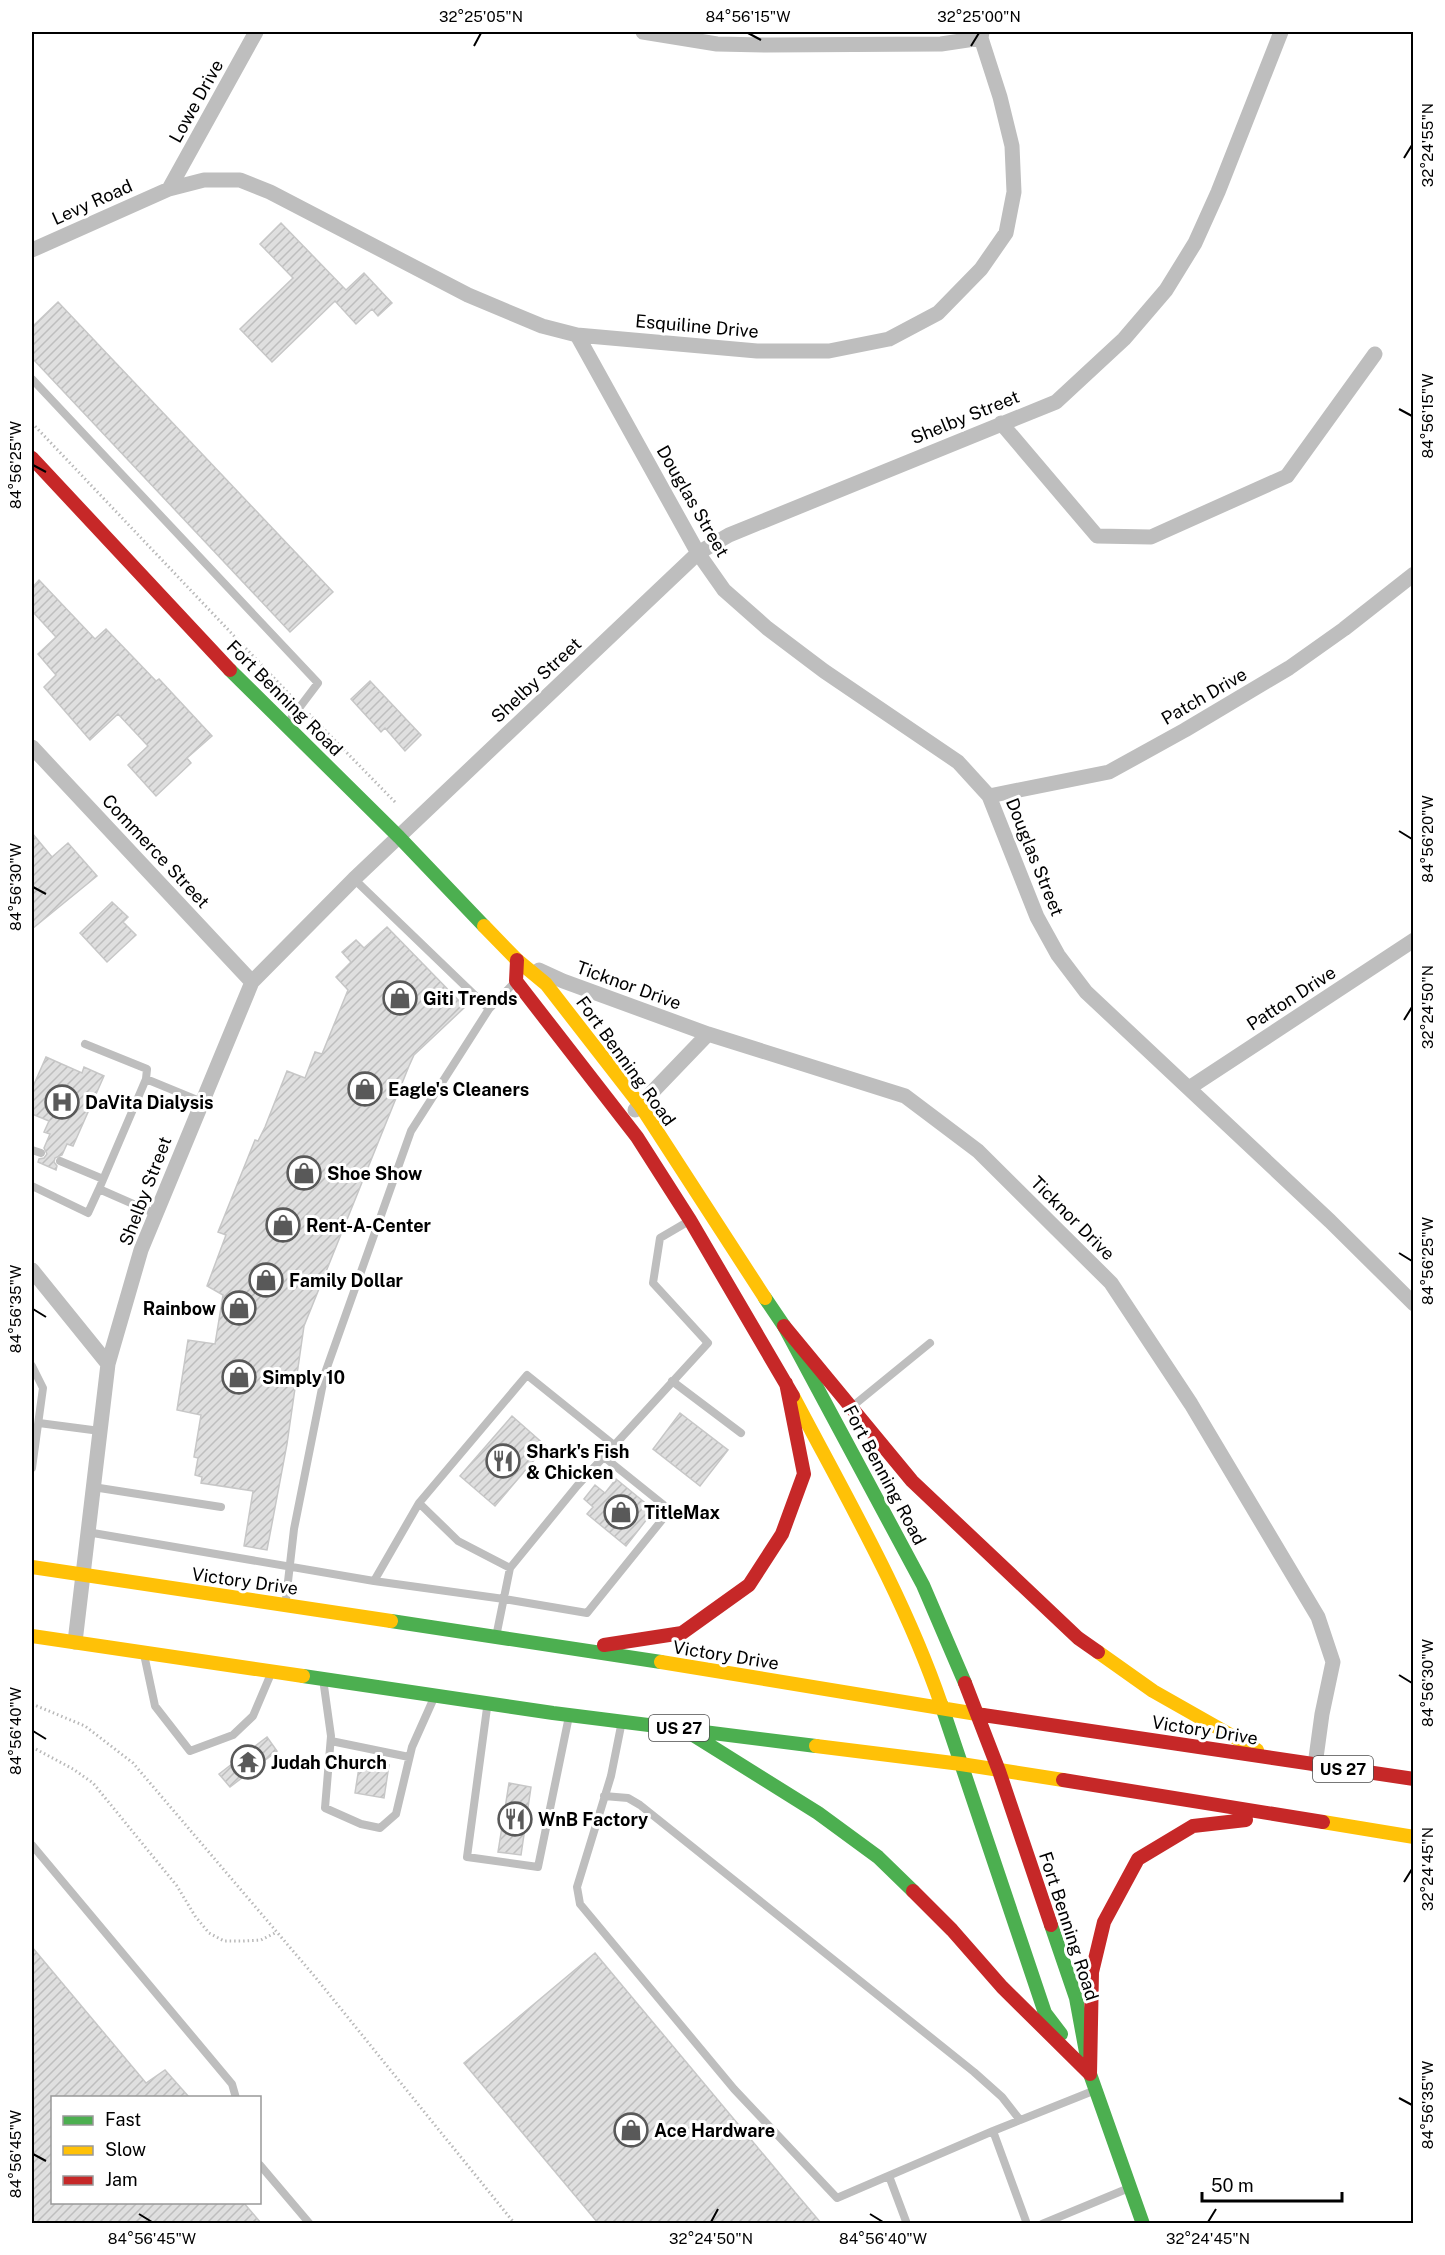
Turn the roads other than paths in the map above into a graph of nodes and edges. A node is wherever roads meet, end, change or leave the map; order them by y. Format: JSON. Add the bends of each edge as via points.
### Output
{"nodes":[{"id":1,"x":256,"y":32,"type":"edge"},
{"id":2,"x":643,"y":32,"type":"edge"},
{"id":3,"x":1281,"y":32,"type":"edge"},
{"id":4,"x":981,"y":35,"type":"edge"},
{"id":5,"x":169,"y":189,"type":"junction"},
{"id":6,"x":32,"y":250,"type":"edge"},
{"id":7,"x":577,"y":335,"type":"junction"},
{"id":8,"x":1375,"y":354,"type":"dead end"},
{"id":9,"x":32,"y":379,"type":"edge"},
{"id":10,"x":1001,"y":423,"type":"junction"},
{"id":11,"x":33,"y":463,"type":"edge"},
{"id":12,"x":698,"y":553,"type":"junction"},
{"id":13,"x":1413,"y":574,"type":"edge"},
{"id":14,"x":286,"y":726,"type":"junction"},
{"id":15,"x":32,"y":747,"type":"edge"},
{"id":16,"x":988,"y":796,"type":"junction"},
{"id":17,"x":399,"y":837,"type":"junction"},
{"id":18,"x":354,"y":879,"type":"junction"},
{"id":19,"x":1413,"y":940,"type":"edge"},
{"id":20,"x":517,"y":960,"type":"junction"},
{"id":21,"x":516,"y":981,"type":"junction"},
{"id":22,"x":252,"y":982,"type":"junction"},
{"id":23,"x":489,"y":1009,"type":"junction"},
{"id":24,"x":708,"y":1034,"type":"junction"},
{"id":25,"x":85,"y":1044,"type":"dead end"},
{"id":26,"x":146,"y":1079,"type":"junction"},
{"id":27,"x":1190,"y":1088,"type":"junction"},
{"id":28,"x":202,"y":1102,"type":"junction"},
{"id":29,"x":640,"y":1105,"type":"junction"},
{"id":30,"x":624,"y":1120,"type":"junction"},
{"id":31,"x":32,"y":1150,"type":"edge"},
{"id":32,"x":41,"y":1153,"type":"dead end"},
{"id":33,"x":60,"y":1161,"type":"dead end"},
{"id":34,"x":103,"y":1179,"type":"junction"},
{"id":35,"x":32,"y":1186,"type":"edge"},
{"id":36,"x":99,"y":1189,"type":"junction"},
{"id":37,"x":156,"y":1214,"type":"junction"},
{"id":38,"x":690,"y":1220,"type":"junction"},
{"id":39,"x":32,"y":1270,"type":"edge"},
{"id":40,"x":1413,"y":1304,"type":"edge"},
{"id":41,"x":784,"y":1326,"type":"junction"},
{"id":42,"x":930,"y":1343,"type":"dead end"},
{"id":43,"x":108,"y":1364,"type":"junction"},
{"id":44,"x":32,"y":1366,"type":"edge"},
{"id":45,"x":672,"y":1382,"type":"junction"},
{"id":46,"x":786,"y":1383,"type":"junction"},
{"id":47,"x":851,"y":1408,"type":"junction"},
{"id":48,"x":39,"y":1423,"type":"junction"},
{"id":49,"x":100,"y":1431,"type":"junction"},
{"id":50,"x":741,"y":1433,"type":"dead end"},
{"id":51,"x":614,"y":1445,"type":"junction"},
{"id":52,"x":604,"y":1457,"type":"junction"},
{"id":53,"x":32,"y":1468,"type":"edge"},
{"id":54,"x":93,"y":1487,"type":"junction"},
{"id":55,"x":419,"y":1503,"type":"junction"},
{"id":56,"x":221,"y":1507,"type":"dead end"},
{"id":57,"x":87,"y":1532,"type":"junction"},
{"id":58,"x":290,"y":1567,"type":"junction"},
{"id":59,"x":32,"y":1568,"type":"edge"},
{"id":60,"x":510,"y":1568,"type":"junction"},
{"id":61,"x":82,"y":1575,"type":"junction"},
{"id":62,"x":374,"y":1581,"type":"junction"},
{"id":63,"x":504,"y":1599,"type":"junction"},
{"id":64,"x":285,"y":1605,"type":"junction"},
{"id":65,"x":32,"y":1636,"type":"edge"},
{"id":66,"x":496,"y":1636,"type":"junction"},
{"id":67,"x":75,"y":1642,"type":"junction"},
{"id":68,"x":581,"y":1649,"type":"junction"},
{"id":69,"x":144,"y":1652,"type":"junction"},
{"id":70,"x":272,"y":1671,"type":"junction"},
{"id":71,"x":322,"y":1679,"type":"junction"},
{"id":72,"x":435,"y":1696,"type":"junction"},
{"id":73,"x":488,"y":1703,"type":"junction"},
{"id":74,"x":943,"y":1709,"type":"junction"},
{"id":75,"x":978,"y":1714,"type":"junction"},
{"id":76,"x":570,"y":1715,"type":"junction"},
{"id":77,"x":622,"y":1721,"type":"junction"},
{"id":78,"x":683,"y":1728,"type":"junction"},
{"id":79,"x":331,"y":1741,"type":"junction"},
{"id":80,"x":409,"y":1757,"type":"junction"},
{"id":81,"x":1272,"y":1758,"type":"junction"},
{"id":82,"x":961,"y":1764,"type":"junction"},
{"id":83,"x":1315,"y":1765,"type":"junction"},
{"id":84,"x":999,"y":1771,"type":"junction"},
{"id":85,"x":1413,"y":1779,"type":"edge"},
{"id":86,"x":604,"y":1796,"type":"junction"},
{"id":87,"x":1282,"y":1816,"type":"junction"},
{"id":88,"x":1413,"y":1837,"type":"edge"},
{"id":89,"x":32,"y":1845,"type":"edge"},
{"id":90,"x":1090,"y":2074,"type":"junction"},
{"id":91,"x":1096,"y":2090,"type":"junction"},
{"id":92,"x":236,"y":2096,"type":"edge"},
{"id":93,"x":1020,"y":2120,"type":"junction"},
{"id":94,"x":993,"y":2131,"type":"junction"},
{"id":95,"x":261,"y":2166,"type":"edge"},
{"id":96,"x":889,"y":2176,"type":"junction"},
{"id":97,"x":1130,"y":2187,"type":"junction"},
{"id":98,"x":310,"y":2223,"type":"edge"},
{"id":99,"x":907,"y":2223,"type":"edge"},
{"id":100,"x":1027,"y":2223,"type":"edge"},
{"id":101,"x":1042,"y":2223,"type":"edge"},
{"id":102,"x":1143,"y":2223,"type":"edge"}],
"edges":[{"from":1,"to":5,"type":"street","name":"Lowe Drive"},
{"from":2,"to":4,"type":"street","via":[[717,44],[767,45],[941,44]]},
{"from":3,"to":10,"type":"street","name":"Shelby Street","via":[[1218,192],[1166,290],[1124,339],[1056,402]]},
{"from":4,"to":7,"type":"street","name":"Esquiline Drive","via":[[1012,146],[1014,192],[1006,233],[981,268],[938,313],[889,339],[829,351],[757,351]]},
{"from":5,"to":6,"type":"street","name":"Levy Road"},
{"from":5,"to":7,"type":"street","name":"Esquiline Drive","via":[[204,180],[240,180],[498,309]]},
{"from":7,"to":12,"type":"street","name":"Douglas Street"},
{"from":8,"to":10,"type":"street","via":[[1287,476],[1151,537],[1097,536]]},
{"from":9,"to":14,"type":"lane","via":[[318,683]]},
{"from":10,"to":12,"type":"street","name":"Shelby Street","via":[[729,536]]},
{"from":11,"to":14,"type":"main road","name":"Fort Benning Road"},
{"from":12,"to":16,"type":"street","name":"Douglas Street","via":[[724,590],[767,628],[958,762]]},
{"from":12,"to":17,"type":"street","name":"Shelby Street"},
{"from":13,"to":16,"type":"street","name":"Patch Drive","via":[[1289,668],[1109,772]]},
{"from":14,"to":17,"type":"main road","name":"Fort Benning Road"},
{"from":15,"to":22,"type":"street","name":"Commerce Street"},
{"from":16,"to":27,"type":"street","name":"Douglas Street","via":[[1037,917],[1058,955],[1086,992]]},
{"from":17,"to":18,"type":"street","name":"Shelby Street"},
{"from":17,"to":20,"type":"main road","name":"Fort Benning Road"},
{"from":18,"to":22,"type":"street","name":"Shelby Street"},
{"from":18,"to":23,"type":"lane"},
{"from":19,"to":27,"type":"street","name":"Patton Drive"},
{"from":20,"to":21,"type":"main road"},
{"from":20,"to":24,"type":"street","name":"Ticknor Drive"},
{"from":20,"to":29,"type":"main road","name":"Fort Benning Road","via":[[546,984]]},
{"from":21,"to":23,"type":"lane"},
{"from":21,"to":30,"type":"main road","name":"Fort Benning Road"},
{"from":22,"to":28,"type":"street","name":"Shelby Street"},
{"from":23,"to":58,"type":"lane","via":[[411,1131],[325,1373]]},
{"from":24,"to":29,"type":"street"},
{"from":24,"to":83,"type":"street","name":"Ticknor Drive","via":[[905,1096],[978,1151],[1111,1283],[1191,1404],[1318,1617],[1333,1662]]},
{"from":25,"to":26,"type":"lane","via":[[147,1069]]},
{"from":26,"to":28,"type":"lane"},
{"from":26,"to":34,"type":"lane"},
{"from":27,"to":40,"type":"street","name":"Douglas Street"},
{"from":28,"to":37,"type":"street","name":"Shelby Street"},
{"from":29,"to":30,"type":"street"},
{"from":29,"to":41,"type":"main road","name":"Fort Benning Road"},
{"from":30,"to":38,"type":"main road","name":"Fort Benning Road"},
{"from":31,"to":32,"type":"lane"},
{"from":33,"to":34,"type":"lane"},
{"from":34,"to":36,"type":"lane"},
{"from":35,"to":36,"type":"lane","via":[[88,1213]]},
{"from":36,"to":37,"type":"lane"},
{"from":37,"to":43,"type":"street","name":"Shelby Street","via":[[141,1250]]},
{"from":38,"to":45,"type":"lane","via":[[660,1238],[653,1283],[708,1343]]},
{"from":38,"to":46,"type":"main road","name":"Fort Benning Road"},
{"from":39,"to":43,"type":"street"},
{"from":41,"to":47,"type":"main road"},
{"from":41,"to":75,"type":"main road","name":"Fort Benning Road","via":[[923,1585]]},
{"from":42,"to":47,"type":"lane"},
{"from":43,"to":49,"type":"street","name":"Shelby Street"},
{"from":44,"to":48,"type":"lane","via":[[43,1388]]},
{"from":45,"to":50,"type":"lane"},
{"from":45,"to":51,"type":"lane"},
{"from":46,"to":68,"type":"main road","via":[[804,1474],[782,1534],[749,1585],[682,1633]]},
{"from":46,"to":74,"type":"main road","name":"Fort Benning Road","via":[[890,1579]]},
{"from":47,"to":81,"type":"main road","via":[[912,1481],[1078,1638],[1153,1691]]},
{"from":48,"to":49,"type":"lane"},
{"from":48,"to":53,"type":"lane"},
{"from":49,"to":54,"type":"street","name":"Shelby Street"},
{"from":51,"to":52,"type":"lane"},
{"from":51,"to":55,"type":"lane","via":[[527,1375]]},
{"from":52,"to":60,"type":"lane"},
{"from":52,"to":63,"type":"lane","via":[[670,1510],[587,1613]]},
{"from":54,"to":56,"type":"lane"},
{"from":54,"to":57,"type":"street","name":"Shelby Street"},
{"from":55,"to":60,"type":"lane","via":[[458,1541]]},
{"from":55,"to":62,"type":"lane"},
{"from":57,"to":58,"type":"lane"},
{"from":57,"to":61,"type":"street","name":"Shelby Street"},
{"from":58,"to":62,"type":"lane"},
{"from":58,"to":64,"type":"lane"},
{"from":59,"to":61,"type":"main road","name":"Victory Drive","number":"US 27"},
{"from":60,"to":63,"type":"lane"},
{"from":61,"to":64,"type":"main road","name":"Victory Drive","number":"US 27"},
{"from":61,"to":67,"type":"street","name":"Shelby Street"},
{"from":62,"to":63,"type":"lane"},
{"from":63,"to":66,"type":"lane"},
{"from":64,"to":66,"type":"main road","name":"Victory Drive","number":"US 27"},
{"from":65,"to":67,"type":"main road","number":"US 27"},
{"from":66,"to":68,"type":"main road","name":"Victory Drive","number":"US 27"},
{"from":67,"to":69,"type":"main road","number":"US 27"},
{"from":68,"to":74,"type":"main road","name":"Victory Drive","number":"US 27"},
{"from":69,"to":70,"type":"main road","number":"US 27"},
{"from":69,"to":70,"type":"lane","via":[[155,1706],[190,1751],[233,1735],[253,1716]]},
{"from":70,"to":71,"type":"main road","number":"US 27"},
{"from":71,"to":72,"type":"main road","number":"US 27"},
{"from":71,"to":79,"type":"lane"},
{"from":72,"to":73,"type":"main road","number":"US 27"},
{"from":72,"to":80,"type":"lane"},
{"from":73,"to":76,"type":"main road","number":"US 27"},
{"from":73,"to":76,"type":"lane","via":[[467,1857],[538,1868]]},
{"from":74,"to":75,"type":"main road","name":"Victory Drive","number":"US 27"},
{"from":74,"to":82,"type":"main road","name":"Fort Benning Road"},
{"from":75,"to":81,"type":"main road","name":"Victory Drive","number":"US 27"},
{"from":75,"to":84,"type":"main road","name":"Fort Benning Road"},
{"from":76,"to":77,"type":"main road","number":"US 27"},
{"from":77,"to":78,"type":"main road","number":"US 27"},
{"from":77,"to":86,"type":"lane"},
{"from":78,"to":82,"type":"main road","number":"US 27"},
{"from":78,"to":90,"type":"main road","via":[[818,1813],[878,1857]]},
{"from":79,"to":80,"type":"lane"},
{"from":79,"to":80,"type":"lane","via":[[325,1809],[380,1828],[396,1814]]},
{"from":81,"to":83,"type":"main road","name":"Victory Drive","number":"US 27"},
{"from":82,"to":84,"type":"main road","number":"US 27"},
{"from":82,"to":90,"type":"main road","name":"Fort Benning Road","via":[[1045,2013]]},
{"from":83,"to":85,"type":"main road","name":"Victory Drive","number":"US 27"},
{"from":84,"to":87,"type":"main road","number":"US 27"},
{"from":84,"to":90,"type":"main road","name":"Fort Benning Road","via":[[1076,1998]]},
{"from":86,"to":93,"type":"lane","via":[[628,1798],[648,1811],[974,2072]]},
{"from":86,"to":96,"type":"lane","via":[[577,1887],[580,1904],[734,2089],[837,2198]]},
{"from":87,"to":88,"type":"main road","number":"US 27"},
{"from":87,"to":90,"type":"main road","via":[[1192,1826],[1138,1859],[1104,1922],[1092,1972]]},
{"from":89,"to":92,"type":"lane","via":[[232,2084]]},
{"from":90,"to":91,"type":"main road","name":"Fort Benning Road"},
{"from":91,"to":93,"type":"lane"},
{"from":91,"to":97,"type":"main road","name":"Fort Benning Road"},
{"from":93,"to":94,"type":"lane"},
{"from":94,"to":96,"type":"lane"},
{"from":94,"to":100,"type":"lane"},
{"from":95,"to":98,"type":"lane"},
{"from":96,"to":99,"type":"lane"},
{"from":97,"to":101,"type":"lane"},
{"from":97,"to":102,"type":"main road","name":"Fort Benning Road"}]}
